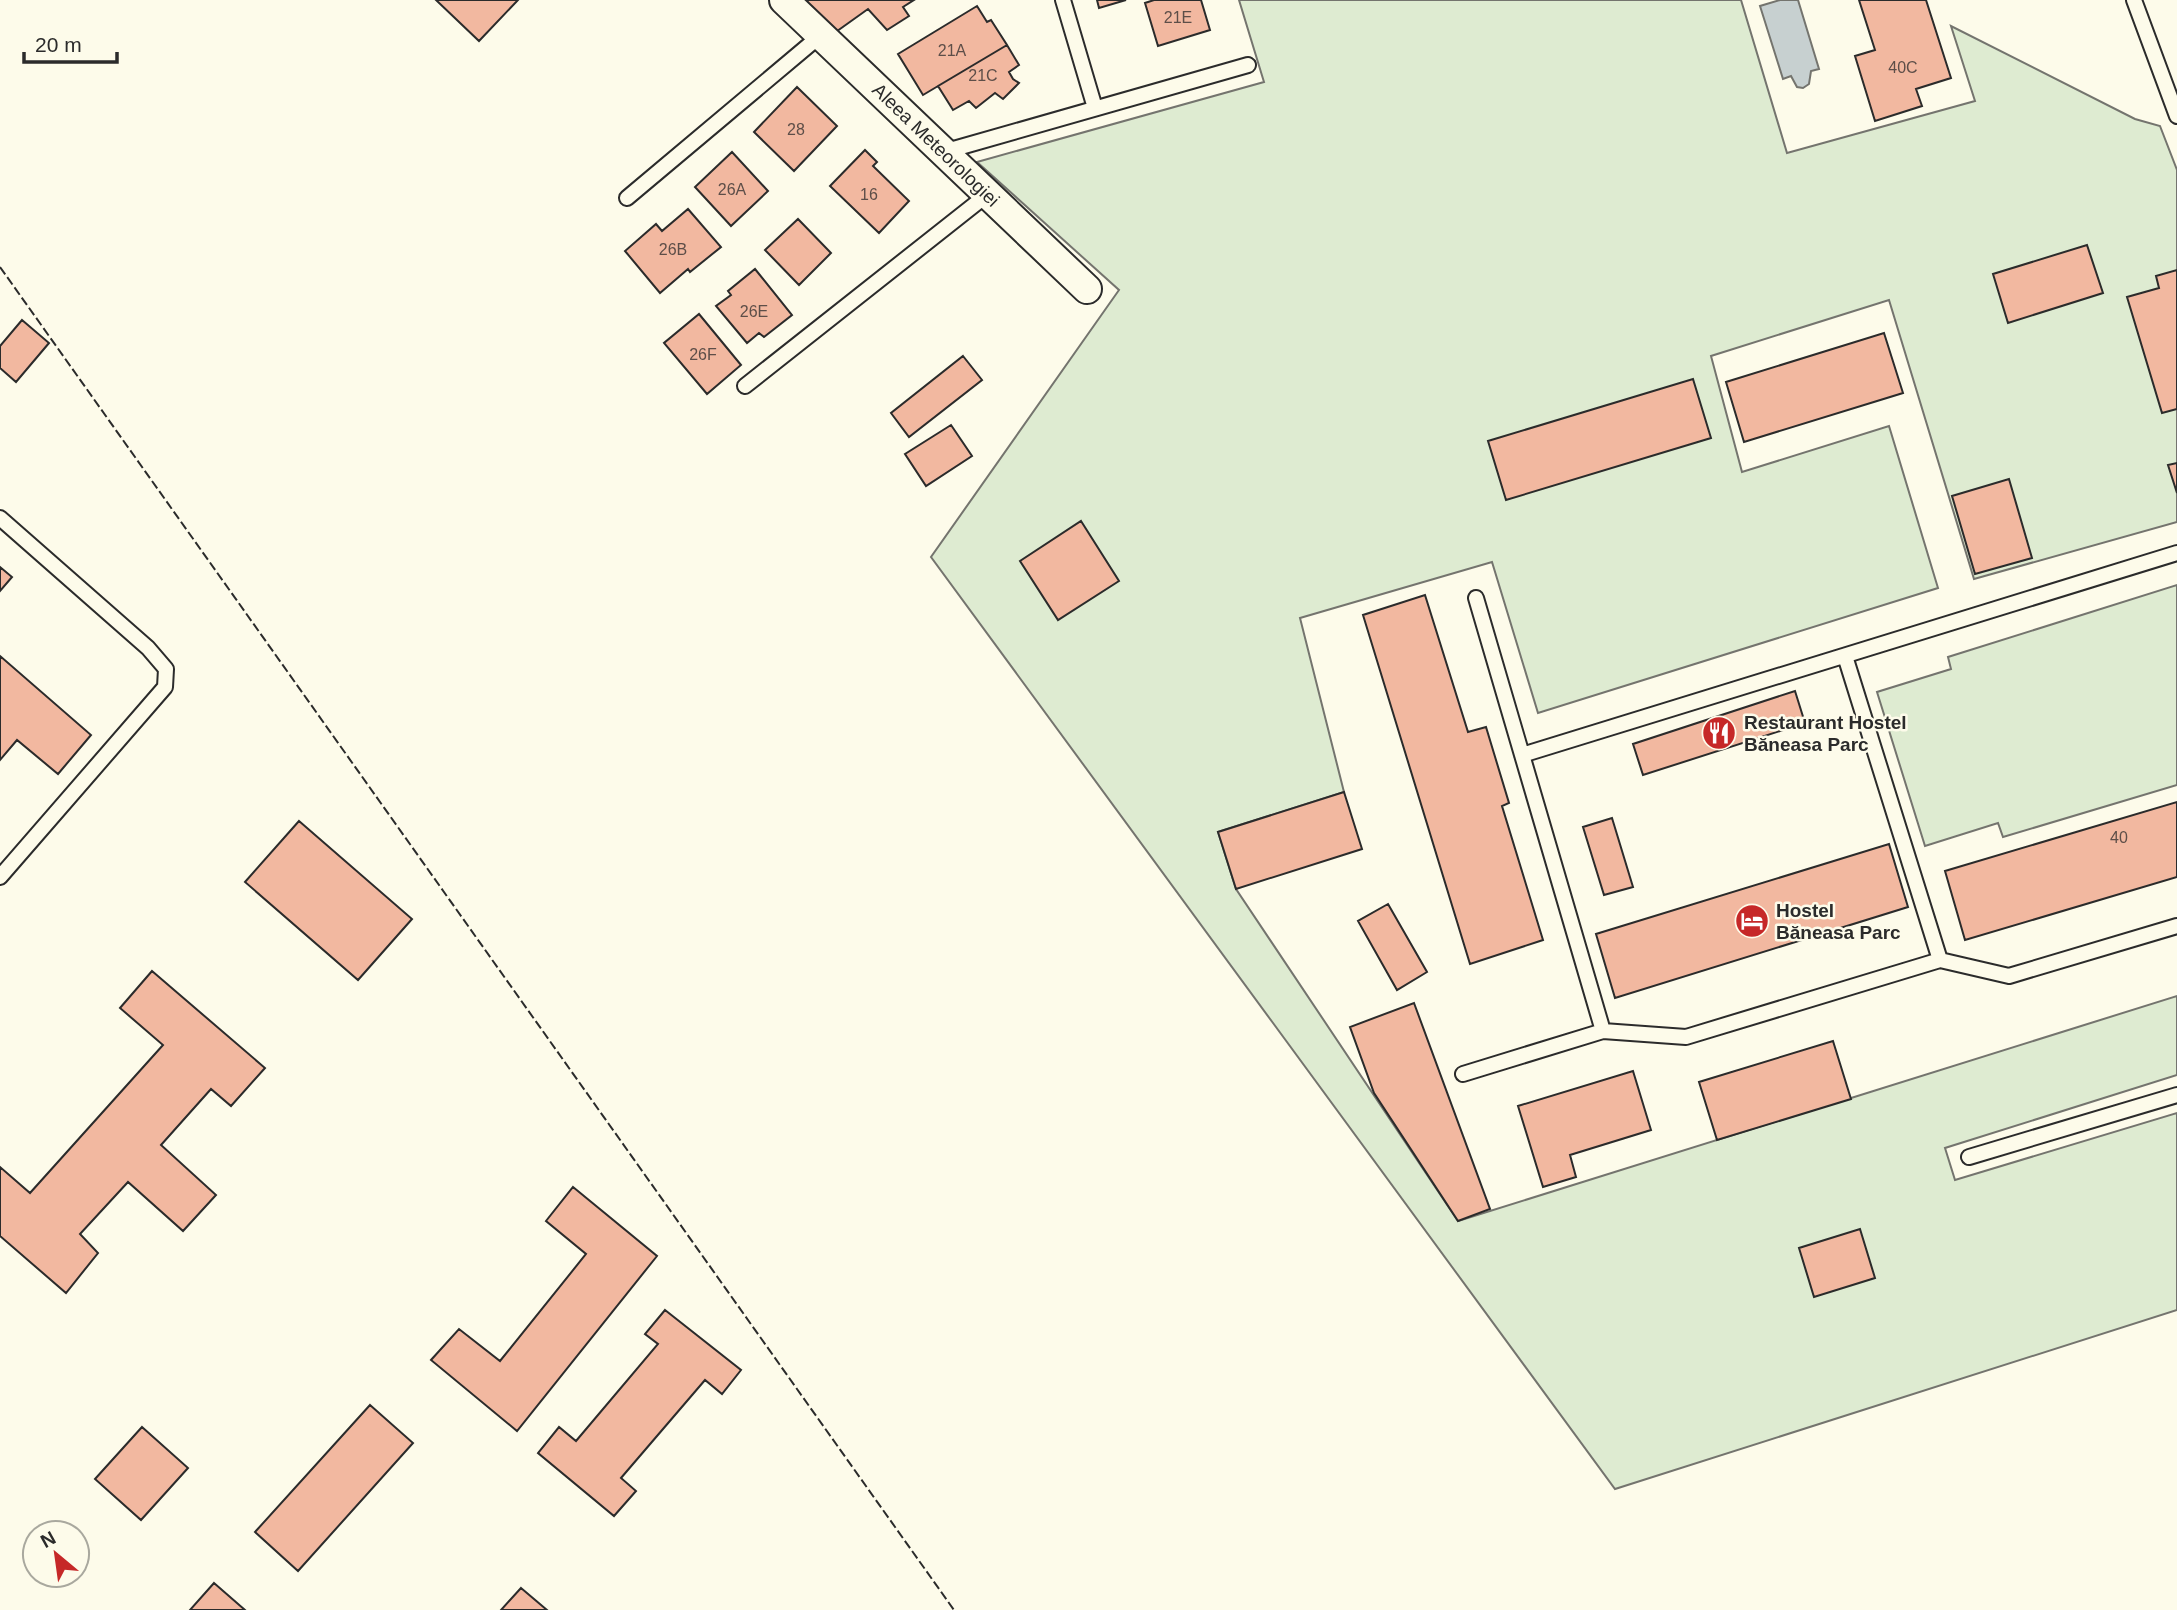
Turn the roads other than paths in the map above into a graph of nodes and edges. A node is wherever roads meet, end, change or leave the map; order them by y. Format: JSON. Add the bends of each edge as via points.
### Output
{"nodes":[{"id":1,"x":784,"y":0,"type":"edge"},
{"id":2,"x":1063,"y":0,"type":"edge"},
{"id":3,"x":2134,"y":0,"type":"edge"},
{"id":4,"x":821,"y":35,"type":"junction"},
{"id":5,"x":1248,"y":65,"type":"dead end"},
{"id":6,"x":1095,"y":108,"type":"junction"},
{"id":7,"x":2177,"y":116,"type":"edge"},
{"id":8,"x":943,"y":152,"type":"junction"},
{"id":9,"x":988,"y":194,"type":"junction"},
{"id":10,"x":627,"y":198,"type":"dead end"},
{"id":11,"x":1087,"y":289,"type":"dead end"},
{"id":12,"x":745,"y":386,"type":"dead end"},
{"id":13,"x":0,"y":518,"type":"edge"},
{"id":14,"x":2177,"y":554,"type":"edge"},
{"id":15,"x":1476,"y":598,"type":"dead end"},
{"id":16,"x":1845,"y":656,"type":"junction"},
{"id":17,"x":1522,"y":755,"type":"junction"},
{"id":18,"x":0,"y":877,"type":"edge"},
{"id":19,"x":2177,"y":926,"type":"edge"},
{"id":20,"x":1940,"y":960,"type":"junction"},
{"id":21,"x":1603,"y":1031,"type":"junction"},
{"id":22,"x":1463,"y":1074,"type":"dead end"},
{"id":23,"x":2177,"y":1096,"type":"edge"},
{"id":24,"x":1969,"y":1157,"type":"dead end"}],
"edges":[{"from":1,"to":4,"type":"street","name":"Aleea Meteorologiei"},
{"from":2,"to":6,"type":"lane"},
{"from":3,"to":7,"type":"lane"},
{"from":4,"to":8,"type":"street","name":"Aleea Meteorologiei"},
{"from":4,"to":10,"type":"lane"},
{"from":5,"to":6,"type":"lane"},
{"from":6,"to":8,"type":"lane"},
{"from":8,"to":9,"type":"street","name":"Aleea Meteorologiei"},
{"from":9,"to":11,"type":"street","name":"Aleea Meteorologiei"},
{"from":9,"to":12,"type":"lane"},
{"from":13,"to":18,"type":"lane","via":[[166,669],[165,687]]},
{"from":14,"to":16,"type":"lane"},
{"from":15,"to":17,"type":"lane"},
{"from":16,"to":17,"type":"lane"},
{"from":16,"to":20,"type":"lane"},
{"from":17,"to":21,"type":"lane"},
{"from":19,"to":20,"type":"lane","via":[[2009,976]]},
{"from":20,"to":21,"type":"lane","via":[[1686,1037]]},
{"from":21,"to":22,"type":"lane"},
{"from":23,"to":24,"type":"lane"}]}
